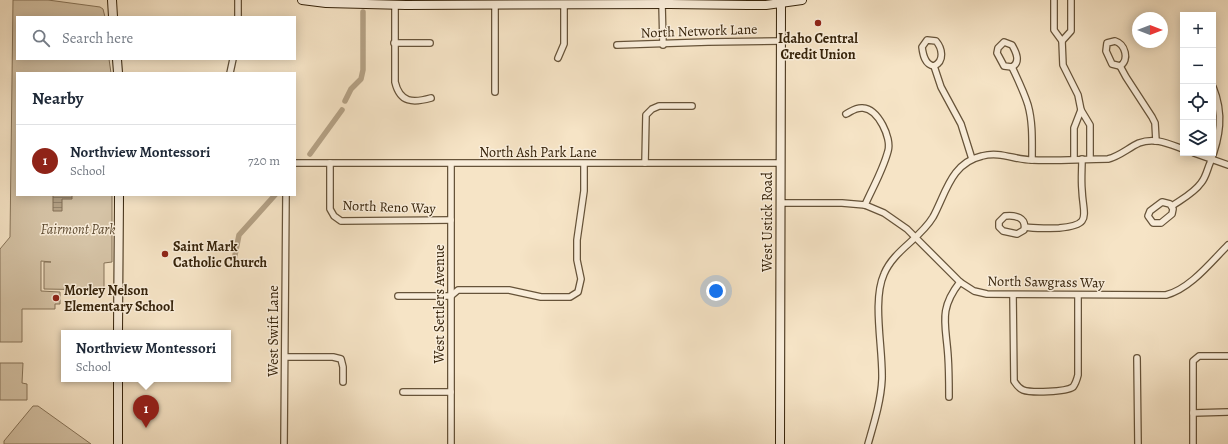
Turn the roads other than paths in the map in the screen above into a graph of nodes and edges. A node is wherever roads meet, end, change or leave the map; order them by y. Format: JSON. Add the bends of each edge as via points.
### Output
{"nodes":[{"id":1,"x":112,"y":0,"type":"edge"},
{"id":2,"x":238,"y":0,"type":"edge"},
{"id":3,"x":302,"y":0,"type":"edge"},
{"id":4,"x":802,"y":0,"type":"edge"},
{"id":5,"x":1054,"y":0,"type":"edge"},
{"id":6,"x":1071,"y":0,"type":"edge"},
{"id":7,"x":781,"y":1,"type":"edge"},
{"id":8,"x":326,"y":2,"type":"edge"},
{"id":9,"x":383,"y":2,"type":"edge"},
{"id":10,"x":662,"y":4,"type":"junction"},
{"id":11,"x":395,"y":5,"type":"junction"},
{"id":12,"x":495,"y":5,"type":"junction"},
{"id":13,"x":564,"y":5,"type":"junction"},
{"id":14,"x":113,"y":16,"type":"edge"},
{"id":15,"x":238,"y":16,"type":"edge"},
{"id":16,"x":781,"y":41,"type":"junction"},
{"id":17,"x":1062,"y":41,"type":"junction"},
{"id":18,"x":394,"y":43,"type":"junction"},
{"id":19,"x":430,"y":43,"type":"dead end"},
{"id":20,"x":663,"y":44,"type":"junction"},
{"id":21,"x":617,"y":45,"type":"dead end"},
{"id":22,"x":558,"y":58,"type":"dead end"},
{"id":23,"x":117,"y":60,"type":"edge"},
{"id":24,"x":233,"y":60,"type":"edge"},
{"id":25,"x":934,"y":66,"type":"junction"},
{"id":26,"x":1120,"y":66,"type":"junction"},
{"id":27,"x":1012,"y":67,"type":"junction"},
{"id":28,"x":118,"y":72,"type":"edge"},
{"id":29,"x":230,"y":72,"type":"edge"},
{"id":30,"x":495,"y":92,"type":"dead end"},
{"id":31,"x":1216,"y":95,"type":"edge"},
{"id":32,"x":431,"y":98,"type":"dead end"},
{"id":33,"x":692,"y":106,"type":"dead end"},
{"id":34,"x":1081,"y":110,"type":"junction"},
{"id":35,"x":846,"y":114,"type":"dead end"},
{"id":36,"x":1156,"y":141,"type":"junction"},
{"id":37,"x":1180,"y":148,"type":"edge"},
{"id":38,"x":1203,"y":156,"type":"edge"},
{"id":39,"x":972,"y":159,"type":"junction"},
{"id":40,"x":1074,"y":159,"type":"junction"},
{"id":41,"x":1082,"y":159,"type":"junction"},
{"id":42,"x":1090,"y":159,"type":"junction"},
{"id":43,"x":1212,"y":159,"type":"junction"},
{"id":44,"x":1032,"y":160,"type":"junction"},
{"id":45,"x":296,"y":163,"type":"edge"},
{"id":46,"x":330,"y":163,"type":"junction"},
{"id":47,"x":645,"y":163,"type":"junction"},
{"id":48,"x":780,"y":163,"type":"junction"},
{"id":49,"x":451,"y":164,"type":"junction"},
{"id":50,"x":584,"y":164,"type":"junction"},
{"id":51,"x":1228,"y":165,"type":"edge"},
{"id":52,"x":119,"y":196,"type":"edge"},
{"id":53,"x":286,"y":196,"type":"edge"},
{"id":54,"x":780,"y":203,"type":"junction"},
{"id":55,"x":865,"y":205,"type":"junction"},
{"id":56,"x":1172,"y":206,"type":"junction"},
{"id":57,"x":451,"y":220,"type":"junction"},
{"id":58,"x":1025,"y":227,"type":"junction"},
{"id":59,"x":916,"y":238,"type":"junction"},
{"id":60,"x":1228,"y":245,"type":"edge"},
{"id":61,"x":960,"y":282,"type":"junction"},
{"id":62,"x":1013,"y":295,"type":"junction"},
{"id":63,"x":1078,"y":295,"type":"junction"},
{"id":64,"x":398,"y":296,"type":"dead end"},
{"id":65,"x":451,"y":296,"type":"junction"},
{"id":66,"x":118,"y":330,"type":"edge"},
{"id":67,"x":1228,"y":356,"type":"edge"},
{"id":68,"x":285,"y":357,"type":"junction"},
{"id":69,"x":1137,"y":358,"type":"dead end"},
{"id":70,"x":118,"y":382,"type":"edge"},
{"id":71,"x":343,"y":382,"type":"dead end"},
{"id":72,"x":403,"y":392,"type":"dead end"},
{"id":73,"x":451,"y":392,"type":"junction"},
{"id":74,"x":949,"y":397,"type":"dead end"},
{"id":75,"x":1193,"y":412,"type":"junction"},
{"id":76,"x":1228,"y":412,"type":"edge"},
{"id":77,"x":118,"y":444,"type":"edge"},
{"id":78,"x":284,"y":444,"type":"edge"},
{"id":79,"x":451,"y":444,"type":"edge"},
{"id":80,"x":780,"y":444,"type":"edge"},
{"id":81,"x":868,"y":444,"type":"edge"},
{"id":82,"x":1138,"y":444,"type":"edge"},
{"id":83,"x":1192,"y":444,"type":"edge"}],
"edges":[{"from":1,"to":14,"type":"main road"},
{"from":2,"to":15,"type":"street"},
{"from":3,"to":8,"type":"main road"},
{"from":4,"to":7,"type":"main road"},
{"from":5,"to":17,"type":"street","via":[[1054,30]]},
{"from":6,"to":17,"type":"street","via":[[1071,32]]},
{"from":7,"to":10,"type":"main road","via":[[763,5]]},
{"from":7,"to":16,"type":"main road","name":"West Ustick Road"},
{"from":8,"to":9,"type":"main road"},
{"from":9,"to":11,"type":"main road"},
{"from":10,"to":13,"type":"main road"},
{"from":10,"to":20,"type":"street"},
{"from":11,"to":12,"type":"main road"},
{"from":11,"to":18,"type":"street"},
{"from":12,"to":13,"type":"main road"},
{"from":12,"to":30,"type":"street"},
{"from":13,"to":22,"type":"street","via":[[564,44]]},
{"from":16,"to":20,"type":"street","name":"North Network Lane"},
{"from":16,"to":48,"type":"main road","name":"West Ustick Road"},
{"from":17,"to":34,"type":"street","via":[[1063,65],[1078,95]]},
{"from":18,"to":19,"type":"street"},
{"from":18,"to":32,"type":"street","via":[[395,82],[399,93],[406,100]]},
{"from":20,"to":21,"type":"street","name":"North Network Lane"},
{"from":23,"to":28,"type":"main road"},
{"from":24,"to":29,"type":"street"},
{"from":25,"to":25,"type":"street","via":[[942,58],[938,43],[930,40],[923,44],[922,49],[927,63]]},
{"from":25,"to":39,"type":"street","via":[[941,86],[961,124]]},
{"from":26,"to":26,"type":"street","via":[[1126,57],[1120,43],[1112,41],[1106,46],[1106,51],[1110,62],[1114,66]]},
{"from":26,"to":36,"type":"street","via":[[1152,116]]},
{"from":27,"to":27,"type":"street","via":[[1018,58],[1012,45],[1004,42],[999,45],[998,53],[1004,66]]},
{"from":27,"to":44,"type":"street","via":[[1029,110]]},
{"from":31,"to":43,"type":"street","via":[[1220,121],[1218,141]]},
{"from":33,"to":47,"type":"street","via":[[659,106],[646,115]]},
{"from":34,"to":40,"type":"street","via":[[1074,128]]},
{"from":34,"to":42,"type":"street","via":[[1090,125]]},
{"from":35,"to":55,"type":"street","via":[[862,107],[874,112],[888,138],[889,150]]},
{"from":36,"to":37,"type":"street"},
{"from":36,"to":42,"type":"street","via":[[1138,144],[1117,157]]},
{"from":38,"to":43,"type":"street"},
{"from":39,"to":44,"type":"street","via":[[998,154]]},
{"from":39,"to":59,"type":"street","via":[[952,176],[933,217]]},
{"from":40,"to":41,"type":"street"},
{"from":40,"to":44,"type":"street"},
{"from":41,"to":42,"type":"street"},
{"from":41,"to":58,"type":"street","via":[[1085,212],[1079,224],[1073,227],[1040,229]]},
{"from":43,"to":51,"type":"street"},
{"from":43,"to":56,"type":"street","via":[[1201,184]]},
{"from":45,"to":46,"type":"street","name":"North Ash Park Lane"},
{"from":46,"to":49,"type":"street","name":"North Ash Park Lane"},
{"from":46,"to":57,"type":"street","name":"North Reno Way","via":[[330,209],[341,221]]},
{"from":47,"to":48,"type":"street","name":"North Ash Park Lane"},
{"from":47,"to":50,"type":"street","name":"North Ash Park Lane"},
{"from":48,"to":54,"type":"main road","name":"West Ustick Road"},
{"from":49,"to":50,"type":"street","name":"North Ash Park Lane"},
{"from":49,"to":57,"type":"street","name":"West Settlers Avenue"},
{"from":50,"to":65,"type":"street","via":[[584,191],[577,240],[577,260],[581,279],[578,292],[570,297],[541,297],[509,290],[458,290]]},
{"from":52,"to":66,"type":"main road"},
{"from":53,"to":68,"type":"street","name":"West Swift Lane"},
{"from":54,"to":55,"type":"street","name":"North Sawgrass Way"},
{"from":54,"to":80,"type":"main road","name":"West Ustick Road"},
{"from":55,"to":59,"type":"street","name":"North Sawgrass Way","via":[[896,220]]},
{"from":56,"to":56,"type":"street","via":[[1168,202],[1162,202],[1150,211],[1149,219],[1155,224],[1161,223],[1172,214]]},
{"from":57,"to":65,"type":"street","name":"West Settlers Avenue"},
{"from":58,"to":58,"type":"street","via":[[1020,217],[1005,216],[999,222],[1000,230],[1005,232],[1020,233]]},
{"from":59,"to":61,"type":"street","name":"North Sawgrass Way"},
{"from":59,"to":81,"type":"street","via":[[890,262],[881,281],[878,302],[882,380]]},
{"from":60,"to":63,"type":"street","name":"North Sawgrass Way","via":[[1187,284],[1172,293]]},
{"from":61,"to":62,"type":"street","name":"North Sawgrass Way","via":[[980,293]]},
{"from":61,"to":74,"type":"street","via":[[949,298],[944,316]]},
{"from":62,"to":63,"type":"street","name":"North Sawgrass Way"},
{"from":62,"to":63,"type":"street","via":[[1014,381],[1017,386],[1029,391],[1067,390],[1073,387],[1078,375]]},
{"from":64,"to":65,"type":"street"},
{"from":65,"to":73,"type":"street","name":"West Settlers Avenue"},
{"from":67,"to":75,"type":"street","via":[[1198,356],[1193,361]]},
{"from":68,"to":71,"type":"street","via":[[341,359]]},
{"from":68,"to":78,"type":"street","name":"West Swift Lane"},
{"from":69,"to":82,"type":"street"},
{"from":70,"to":77,"type":"main road"},
{"from":72,"to":73,"type":"street"},
{"from":73,"to":79,"type":"street","name":"West Settlers Avenue"},
{"from":75,"to":76,"type":"street"},
{"from":75,"to":83,"type":"street"}]}
